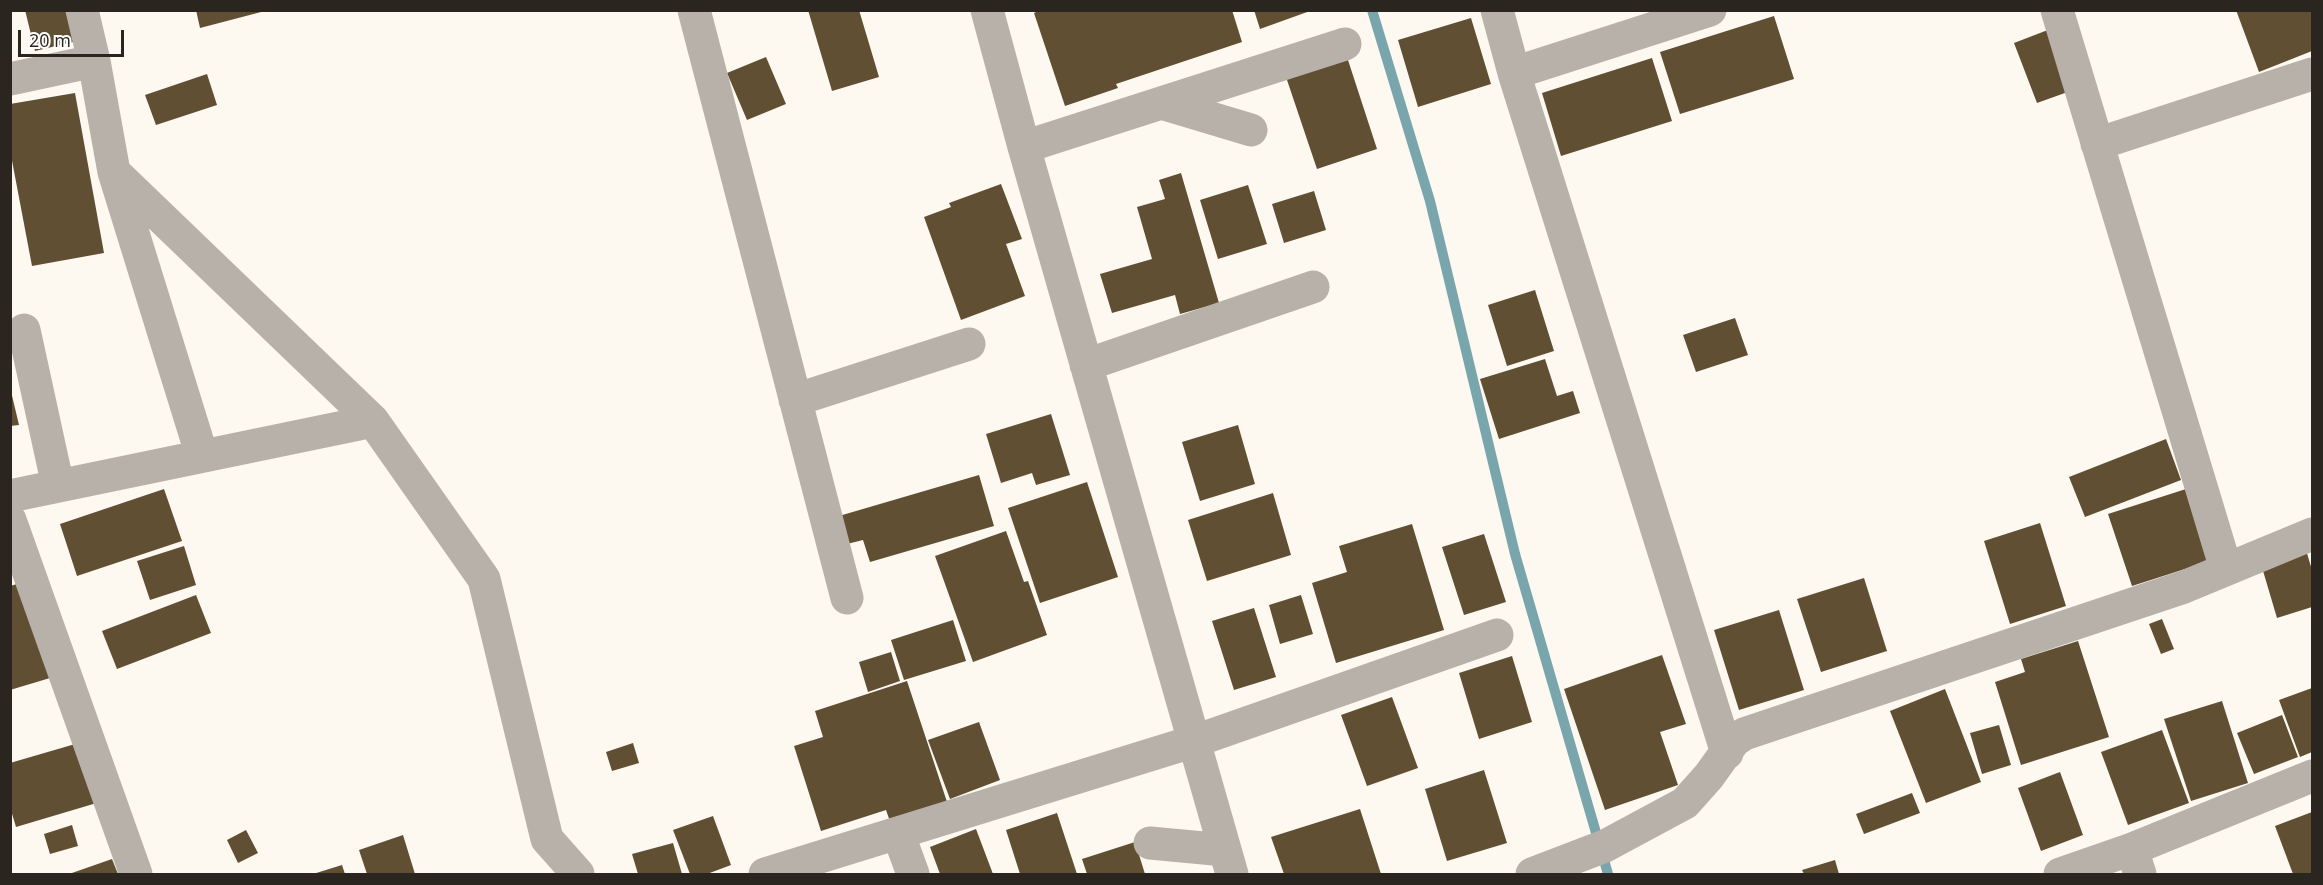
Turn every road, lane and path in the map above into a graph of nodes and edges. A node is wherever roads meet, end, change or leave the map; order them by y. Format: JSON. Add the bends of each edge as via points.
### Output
{"nodes":[{"id":1,"x":82,"y":10,"type":"edge"},
{"id":2,"x":694,"y":10,"type":"edge"},
{"id":3,"x":987,"y":10,"type":"edge"},
{"id":4,"x":1497,"y":10,"type":"edge"},
{"id":5,"x":1710,"y":10,"type":"edge"},
{"id":6,"x":2057,"y":10,"type":"edge"},
{"id":7,"x":1345,"y":44,"type":"dead end"},
{"id":8,"x":94,"y":61,"type":"junction"},
{"id":9,"x":1514,"y":73,"type":"junction"},
{"id":10,"x":2313,"y":74,"type":"edge"},
{"id":11,"x":10,"y":79,"type":"edge"},
{"id":12,"x":1161,"y":103,"type":"junction"},
{"id":13,"x":1251,"y":130,"type":"dead end"},
{"id":14,"x":2097,"y":144,"type":"junction"},
{"id":15,"x":1024,"y":147,"type":"junction"},
{"id":16,"x":114,"y":172,"type":"junction"},
{"id":17,"x":1313,"y":287,"type":"dead end"},
{"id":18,"x":24,"y":330,"type":"dead end"},
{"id":19,"x":969,"y":344,"type":"dead end"},
{"id":20,"x":1086,"y":365,"type":"junction"},
{"id":21,"x":795,"y":400,"type":"junction"},
{"id":22,"x":373,"y":421,"type":"junction"},
{"id":23,"x":202,"y":456,"type":"junction"},
{"id":24,"x":58,"y":486,"type":"junction"},
{"id":25,"x":10,"y":496,"type":"edge"},
{"id":26,"x":10,"y":520,"type":"edge"},
{"id":27,"x":2313,"y":534,"type":"edge"},
{"id":28,"x":2226,"y":569,"type":"junction"},
{"id":29,"x":847,"y":598,"type":"dead end"},
{"id":30,"x":1497,"y":635,"type":"dead end"},
{"id":31,"x":1195,"y":741,"type":"junction"},
{"id":32,"x":1727,"y":753,"type":"junction"},
{"id":33,"x":2313,"y":776,"type":"edge"},
{"id":34,"x":898,"y":833,"type":"junction"},
{"id":35,"x":1150,"y":843,"type":"dead end"},
{"id":36,"x":1229,"y":862,"type":"edge"},
{"id":37,"x":2136,"y":862,"type":"edge"},
{"id":38,"x":136,"y":874,"type":"edge"},
{"id":39,"x":578,"y":874,"type":"edge"},
{"id":40,"x":765,"y":874,"type":"edge"},
{"id":41,"x":913,"y":874,"type":"edge"},
{"id":42,"x":1532,"y":874,"type":"edge"},
{"id":43,"x":2060,"y":874,"type":"edge"}],
"edges":[{"from":1,"to":8,"type":"street"},
{"from":2,"to":21,"type":"street"},
{"from":3,"to":15,"type":"street"},
{"from":4,"to":9,"type":"street"},
{"from":5,"to":9,"type":"street"},
{"from":6,"to":14,"type":"street"},
{"from":7,"to":12,"type":"street"},
{"from":8,"to":11,"type":"street"},
{"from":8,"to":16,"type":"street"},
{"from":9,"to":32,"type":"street"},
{"from":10,"to":14,"type":"street"},
{"from":12,"to":13,"type":"street"},
{"from":12,"to":15,"type":"street"},
{"from":14,"to":28,"type":"street"},
{"from":15,"to":20,"type":"street"},
{"from":16,"to":22,"type":"street"},
{"from":16,"to":23,"type":"street"},
{"from":17,"to":20,"type":"street"},
{"from":18,"to":24,"type":"street"},
{"from":19,"to":21,"type":"street"},
{"from":20,"to":31,"type":"street"},
{"from":21,"to":29,"type":"street"},
{"from":22,"to":23,"type":"street"},
{"from":22,"to":39,"type":"street","via":[[484,579],[547,839]]},
{"from":23,"to":24,"type":"street"},
{"from":24,"to":25,"type":"street"},
{"from":26,"to":38,"type":"street"},
{"from":27,"to":28,"type":"street"},
{"from":28,"to":32,"type":"street","via":[[2184,587],[1744,734]]},
{"from":30,"to":31,"type":"street"},
{"from":31,"to":34,"type":"street"},
{"from":31,"to":36,"type":"street"},
{"from":32,"to":42,"type":"street","via":[[1685,803],[1595,850]]},
{"from":33,"to":37,"type":"street"},
{"from":34,"to":40,"type":"street"},
{"from":34,"to":41,"type":"street"},
{"from":35,"to":36,"type":"street"},
{"from":37,"to":43,"type":"street"}]}
